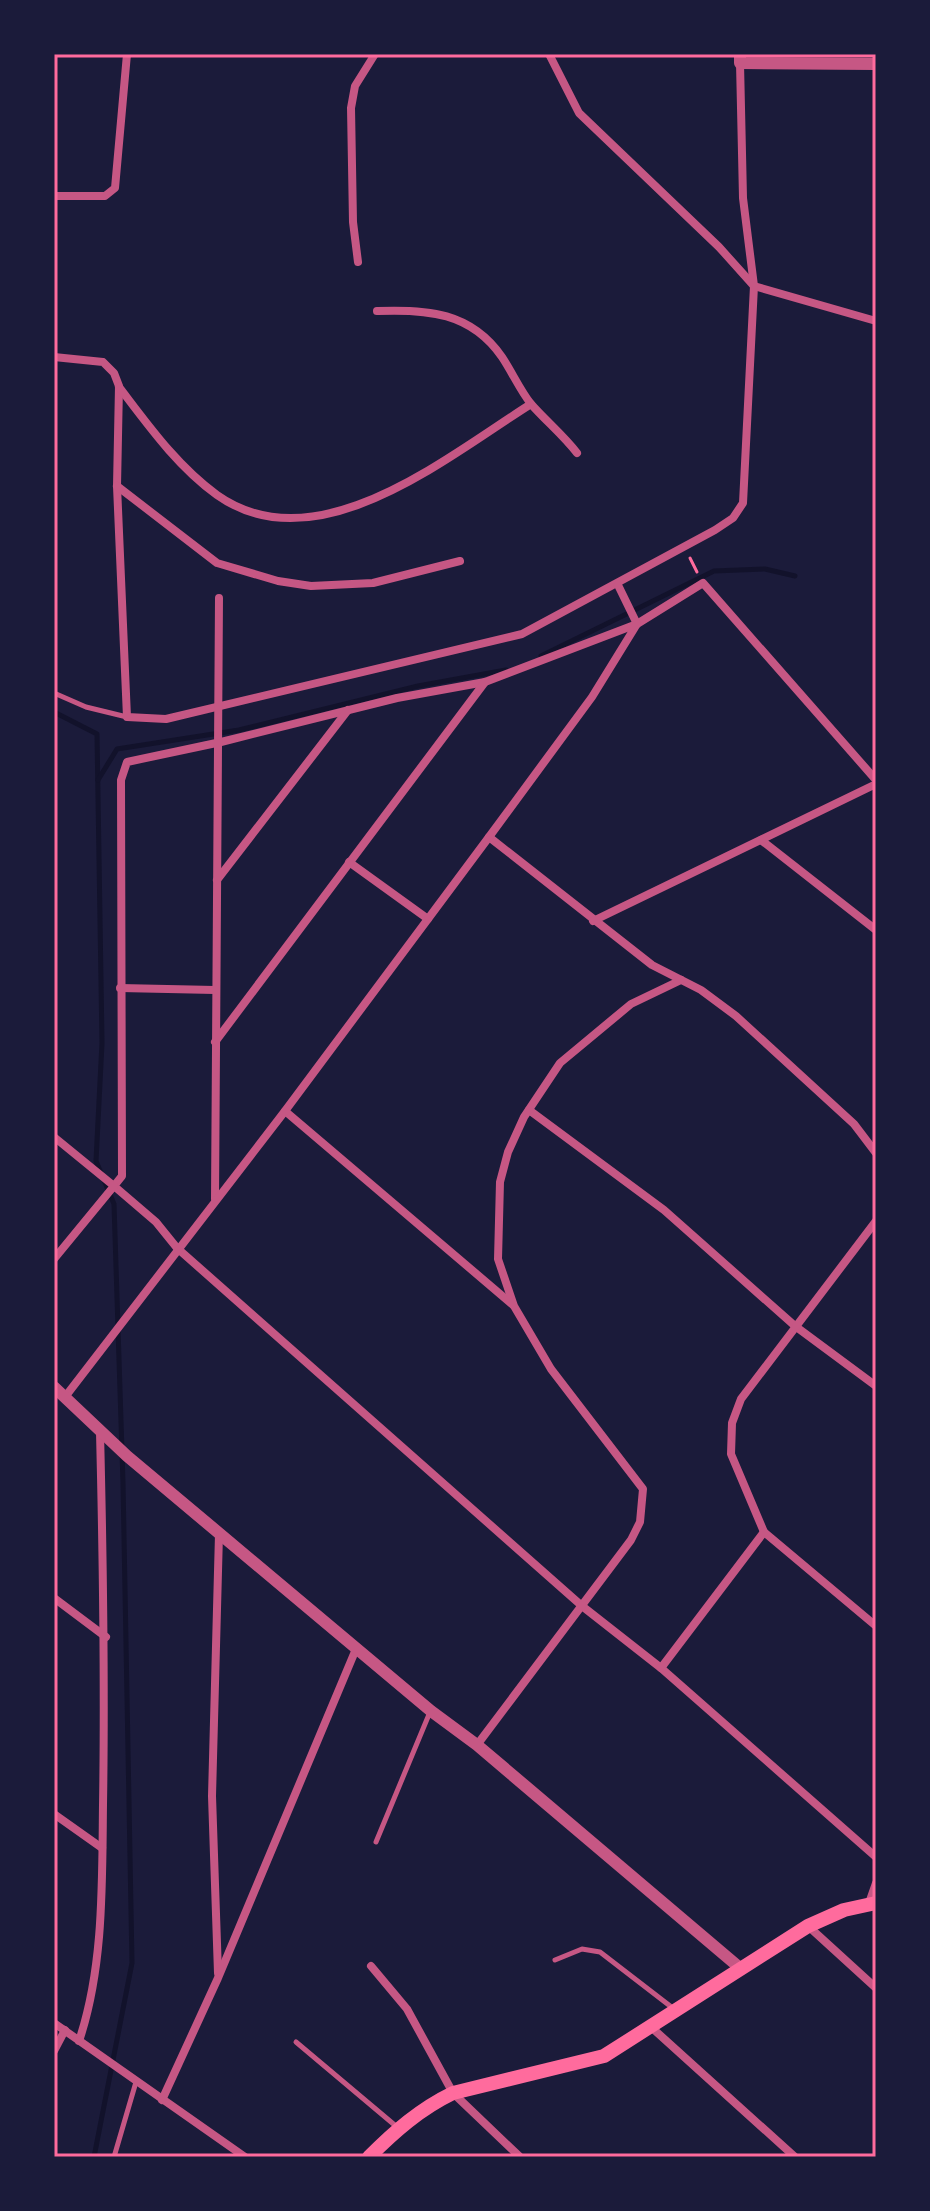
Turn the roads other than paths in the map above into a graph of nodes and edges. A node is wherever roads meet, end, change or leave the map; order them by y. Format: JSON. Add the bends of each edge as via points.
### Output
{"nodes":[{"id":1,"x":127,"y":54,"type":"edge"},
{"id":2,"x":375,"y":54,"type":"edge"},
{"id":3,"x":549,"y":54,"type":"edge"},
{"id":4,"x":740,"y":58,"type":"edge"},
{"id":5,"x":876,"y":64,"type":"edge"},
{"id":6,"x":54,"y":196,"type":"edge"},
{"id":7,"x":358,"y":262,"type":"dead end"},
{"id":8,"x":754,"y":286,"type":"junction"},
{"id":9,"x":377,"y":311,"type":"dead end"},
{"id":10,"x":876,"y":321,"type":"edge"},
{"id":11,"x":54,"y":357,"type":"edge"},
{"id":12,"x":119,"y":386,"type":"junction"},
{"id":13,"x":531,"y":404,"type":"junction"},
{"id":14,"x":577,"y":453,"type":"dead end"},
{"id":15,"x":117,"y":486,"type":"junction"},
{"id":16,"x":460,"y":561,"type":"dead end"},
{"id":17,"x":620,"y":588,"type":"junction"},
{"id":18,"x":219,"y":598,"type":"dead end"},
{"id":19,"x":635,"y":620,"type":"junction"},
{"id":20,"x":485,"y":682,"type":"junction"},
{"id":21,"x":54,"y":693,"type":"edge"},
{"id":22,"x":219,"y":707,"type":"junction"},
{"id":23,"x":348,"y":710,"type":"junction"},
{"id":24,"x":127,"y":717,"type":"junction"},
{"id":25,"x":221,"y":740,"type":"junction"},
{"id":26,"x":876,"y":782,"type":"edge"},
{"id":27,"x":489,"y":837,"type":"junction"},
{"id":28,"x":761,"y":840,"type":"junction"},
{"id":29,"x":349,"y":862,"type":"junction"},
{"id":30,"x":216,"y":880,"type":"junction"},
{"id":31,"x":428,"y":919,"type":"junction"},
{"id":32,"x":593,"y":921,"type":"junction"},
{"id":33,"x":876,"y":930,"type":"edge"},
{"id":34,"x":681,"y":980,"type":"junction"},
{"id":35,"x":120,"y":988,"type":"junction"},
{"id":36,"x":215,"y":990,"type":"junction"},
{"id":37,"x":214,"y":1043,"type":"junction"},
{"id":38,"x":529,"y":1110,"type":"junction"},
{"id":39,"x":285,"y":1111,"type":"junction"},
{"id":40,"x":54,"y":1137,"type":"edge"},
{"id":41,"x":876,"y":1153,"type":"edge"},
{"id":42,"x":110,"y":1189,"type":"junction"},
{"id":43,"x":215,"y":1199,"type":"junction"},
{"id":44,"x":876,"y":1221,"type":"edge"},
{"id":45,"x":177,"y":1248,"type":"junction"},
{"id":46,"x":54,"y":1259,"type":"edge"},
{"id":47,"x":514,"y":1306,"type":"junction"},
{"id":48,"x":795,"y":1326,"type":"junction"},
{"id":49,"x":876,"y":1386,"type":"edge"},
{"id":50,"x":54,"y":1387,"type":"edge"},
{"id":51,"x":65,"y":1397,"type":"junction"},
{"id":52,"x":100,"y":1432,"type":"junction"},
{"id":53,"x":764,"y":1532,"type":"junction"},
{"id":54,"x":219,"y":1534,"type":"junction"},
{"id":55,"x":54,"y":1598,"type":"edge"},
{"id":56,"x":582,"y":1606,"type":"junction"},
{"id":57,"x":876,"y":1626,"type":"edge"},
{"id":58,"x":106,"y":1637,"type":"junction"},
{"id":59,"x":356,"y":1649,"type":"junction"},
{"id":60,"x":661,"y":1668,"type":"junction"},
{"id":61,"x":431,"y":1711,"type":"junction"},
{"id":62,"x":477,"y":1745,"type":"junction"},
{"id":63,"x":54,"y":1814,"type":"edge"},
{"id":64,"x":376,"y":1842,"type":"dead end"},
{"id":65,"x":102,"y":1848,"type":"junction"},
{"id":66,"x":876,"y":1857,"type":"edge"},
{"id":67,"x":876,"y":1883,"type":"edge"},
{"id":68,"x":872,"y":1903,"type":"edge"},
{"id":69,"x":808,"y":1926,"type":"junction"},
{"id":70,"x":555,"y":1960,"type":"dead end"},
{"id":71,"x":371,"y":1966,"type":"dead end"},
{"id":72,"x":740,"y":1968,"type":"junction"},
{"id":73,"x":218,"y":1978,"type":"junction"},
{"id":74,"x":876,"y":1988,"type":"edge"},
{"id":75,"x":675,"y":2009,"type":"junction"},
{"id":76,"x":54,"y":2023,"type":"edge"},
{"id":77,"x":651,"y":2027,"type":"junction"},
{"id":78,"x":65,"y":2030,"type":"junction"},
{"id":79,"x":79,"y":2041,"type":"junction"},
{"id":80,"x":296,"y":2042,"type":"dead end"},
{"id":81,"x":54,"y":2051,"type":"edge"},
{"id":82,"x":136,"y":2082,"type":"junction"},
{"id":83,"x":453,"y":2093,"type":"junction"},
{"id":84,"x":162,"y":2100,"type":"junction"},
{"id":85,"x":398,"y":2128,"type":"junction"},
{"id":86,"x":114,"y":2157,"type":"edge"},
{"id":87,"x":245,"y":2157,"type":"edge"},
{"id":88,"x":369,"y":2157,"type":"edge"},
{"id":89,"x":520,"y":2157,"type":"edge"},
{"id":90,"x":795,"y":2157,"type":"edge"}],
"edges":[{"from":1,"to":6,"type":"street","via":[[115,188],[105,196]]},
{"from":2,"to":7,"type":"street","via":[[355,86],[351,108]]},
{"from":3,"to":8,"type":"street","via":[[579,113]]},
{"from":4,"to":5,"type":"street"},
{"from":4,"to":8,"type":"street","via":[[743,198]]},
{"from":8,"to":10,"type":"street"},
{"from":8,"to":17,"type":"street","via":[[743,503],[733,518]]},
{"from":9,"to":13,"type":"street","via":[[420,309],[481,332]]},
{"from":11,"to":12,"type":"street","via":[[103,362]]},
{"from":12,"to":13,"type":"street","via":[[162,443],[218,495],[254,514],[308,518],[369,502]]},
{"from":12,"to":15,"type":"street"},
{"from":13,"to":14,"type":"street"},
{"from":15,"to":16,"type":"street","via":[[217,563],[278,581],[373,583]]},
{"from":15,"to":24,"type":"street"},
{"from":17,"to":19,"type":"street"},
{"from":17,"to":22,"type":"street","via":[[522,634]]},
{"from":18,"to":22,"type":"street"},
{"from":19,"to":20,"type":"street"},
{"from":19,"to":26,"type":"street","via":[[702,581]]},
{"from":19,"to":27,"type":"street","via":[[592,697]]},
{"from":20,"to":23,"type":"street"},
{"from":20,"to":29,"type":"street"},
{"from":21,"to":24,"type":"lane"},
{"from":22,"to":24,"type":"street","via":[[166,719]]},
{"from":22,"to":25,"type":"street"},
{"from":23,"to":25,"type":"street"},
{"from":23,"to":30,"type":"street"},
{"from":25,"to":30,"type":"street"},
{"from":25,"to":35,"type":"street","via":[[127,762],[122,769]]},
{"from":26,"to":28,"type":"street"},
{"from":27,"to":31,"type":"street"},
{"from":27,"to":32,"type":"street"},
{"from":28,"to":32,"type":"street"},
{"from":28,"to":33,"type":"street"},
{"from":29,"to":31,"type":"street"},
{"from":29,"to":37,"type":"street"},
{"from":30,"to":36,"type":"street"},
{"from":31,"to":39,"type":"street"},
{"from":32,"to":34,"type":"street"},
{"from":34,"to":38,"type":"street","via":[[631,1004],[560,1063]]},
{"from":34,"to":41,"type":"street","via":[[736,1016],[854,1124]]},
{"from":35,"to":36,"type":"street"},
{"from":35,"to":42,"type":"street","via":[[122,1176]]},
{"from":36,"to":37,"type":"street"},
{"from":37,"to":43,"type":"street"},
{"from":38,"to":47,"type":"street","via":[[508,1152],[497,1219],[498,1259]]},
{"from":38,"to":48,"type":"street","via":[[664,1210]]},
{"from":39,"to":43,"type":"street"},
{"from":39,"to":47,"type":"street"},
{"from":40,"to":42,"type":"street"},
{"from":42,"to":45,"type":"street","via":[[156,1222]]},
{"from":42,"to":46,"type":"street"},
{"from":43,"to":45,"type":"street"},
{"from":44,"to":48,"type":"street"},
{"from":45,"to":51,"type":"street"},
{"from":45,"to":56,"type":"street"},
{"from":47,"to":56,"type":"street","via":[[551,1369],[643,1489],[640,1522],[631,1540]]},
{"from":48,"to":49,"type":"street"},
{"from":48,"to":53,"type":"street","via":[[741,1399],[732,1423],[731,1454]]},
{"from":50,"to":51,"type":"street"},
{"from":51,"to":52,"type":"street"},
{"from":52,"to":54,"type":"street"},
{"from":52,"to":58,"type":"street"},
{"from":53,"to":57,"type":"street"},
{"from":53,"to":60,"type":"street"},
{"from":54,"to":59,"type":"street"},
{"from":54,"to":73,"type":"street","via":[[212,1780]]},
{"from":55,"to":58,"type":"street"},
{"from":56,"to":60,"type":"street"},
{"from":56,"to":62,"type":"street"},
{"from":58,"to":65,"type":"street"},
{"from":59,"to":61,"type":"street"},
{"from":59,"to":73,"type":"street"},
{"from":60,"to":66,"type":"street"},
{"from":61,"to":62,"type":"street"},
{"from":61,"to":64,"type":"lane"},
{"from":62,"to":72,"type":"street"},
{"from":63,"to":65,"type":"street"},
{"from":65,"to":79,"type":"street","via":[[91,2000]]},
{"from":67,"to":68,"type":"street"},
{"from":68,"to":69,"type":"main road"},
{"from":69,"to":72,"type":"main road"},
{"from":69,"to":74,"type":"street"},
{"from":70,"to":75,"type":"lane","via":[[582,1949],[600,1952]]},
{"from":71,"to":83,"type":"street","via":[[407,2009]]},
{"from":72,"to":75,"type":"main road"},
{"from":73,"to":84,"type":"street"},
{"from":75,"to":77,"type":"main road"},
{"from":76,"to":78,"type":"street"},
{"from":77,"to":83,"type":"main road","via":[[604,2056],[578,2065]]},
{"from":77,"to":90,"type":"street"},
{"from":78,"to":79,"type":"street"},
{"from":78,"to":81,"type":"street"},
{"from":79,"to":82,"type":"street"},
{"from":80,"to":85,"type":"lane"},
{"from":82,"to":84,"type":"street"},
{"from":82,"to":86,"type":"lane"},
{"from":83,"to":85,"type":"main road"},
{"from":83,"to":89,"type":"street"},
{"from":84,"to":87,"type":"street"},
{"from":85,"to":88,"type":"main road"}]}
